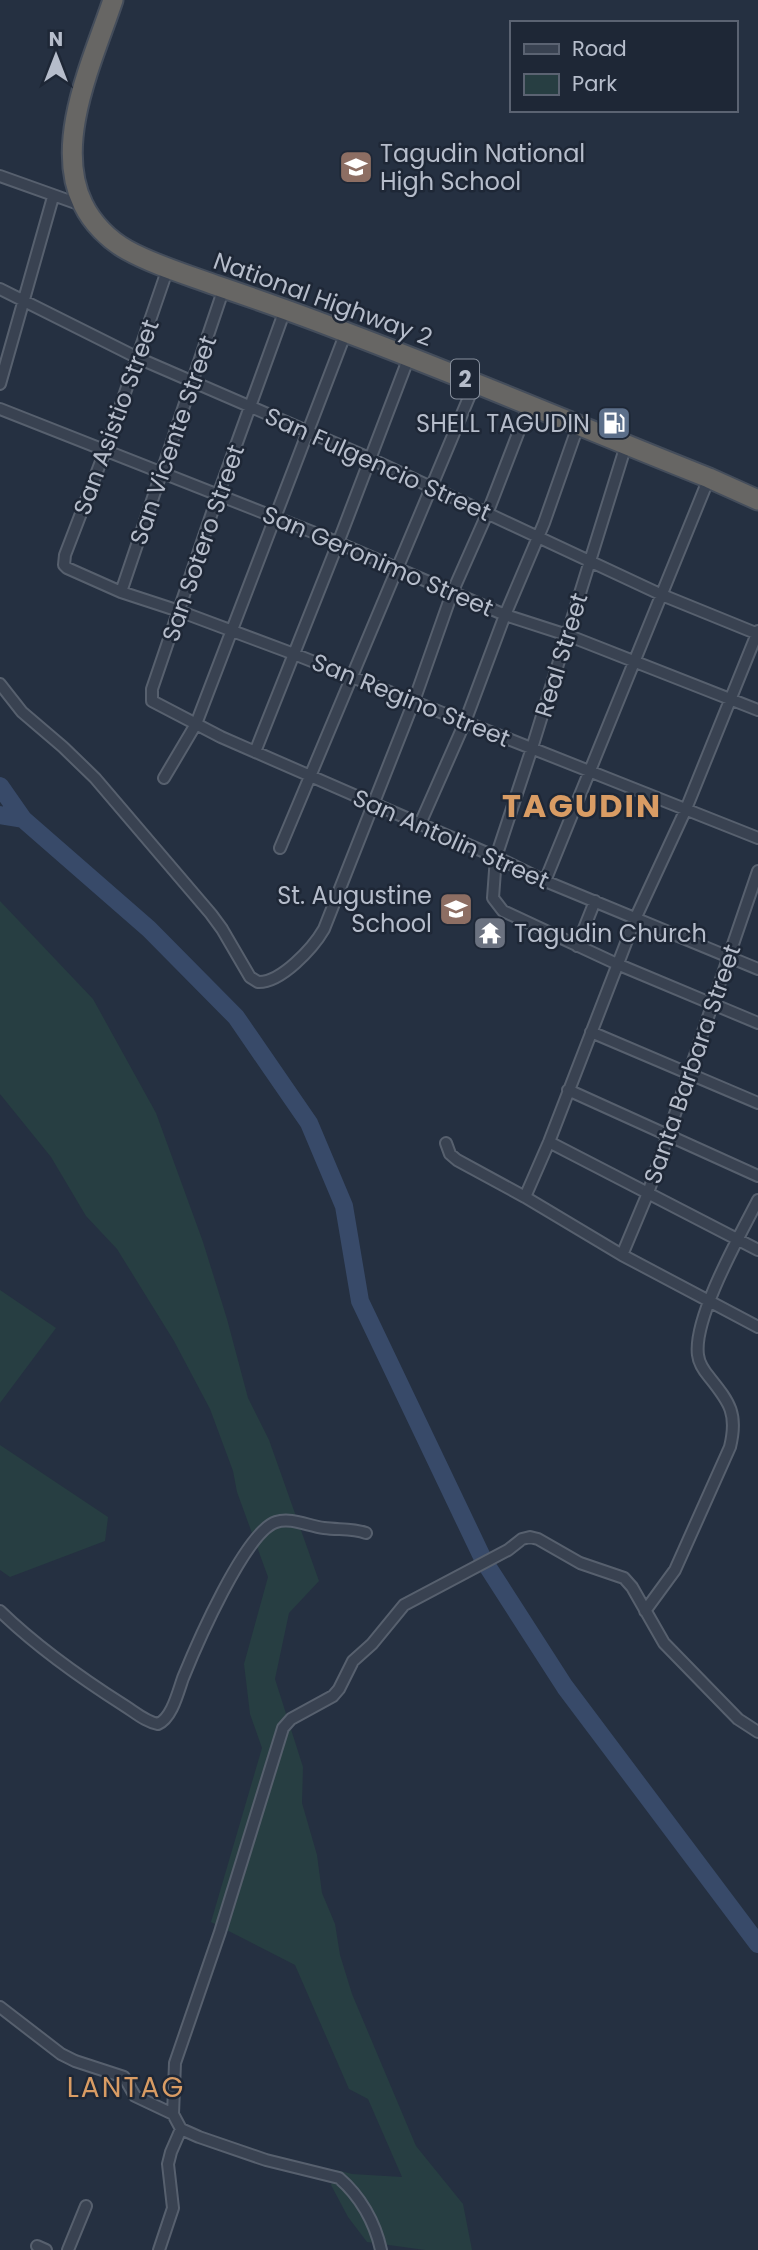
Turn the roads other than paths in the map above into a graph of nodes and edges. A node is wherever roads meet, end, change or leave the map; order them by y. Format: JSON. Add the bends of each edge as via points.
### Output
{"nodes":[{"id":1,"x":112,"y":0,"type":"edge"},
{"id":2,"x":0,"y":176,"type":"edge"},
{"id":3,"x":53,"y":197,"type":"junction"},
{"id":4,"x":84,"y":206,"type":"junction"},
{"id":5,"x":168,"y":268,"type":"junction"},
{"id":6,"x":224,"y":288,"type":"junction"},
{"id":7,"x":0,"y":289,"type":"edge"},
{"id":8,"x":25,"y":301,"type":"junction"},
{"id":9,"x":285,"y":310,"type":"junction"},
{"id":10,"x":346,"y":332,"type":"junction"},
{"id":11,"x":409,"y":357,"type":"junction"},
{"id":12,"x":138,"y":358,"type":"junction"},
{"id":13,"x":193,"y":381,"type":"junction"},
{"id":14,"x":475,"y":383,"type":"junction"},
{"id":15,"x":0,"y":384,"type":"edge"},
{"id":16,"x":528,"y":405,"type":"junction"},
{"id":17,"x":251,"y":407,"type":"junction"},
{"id":18,"x":0,"y":409,"type":"edge"},
{"id":19,"x":578,"y":426,"type":"junction"},
{"id":20,"x":307,"y":432,"type":"junction"},
{"id":21,"x":626,"y":445,"type":"junction"},
{"id":22,"x":105,"y":451,"type":"junction"},
{"id":23,"x":369,"y":458,"type":"junction"},
{"id":24,"x":163,"y":473,"type":"junction"},
{"id":25,"x":709,"y":478,"type":"junction"},
{"id":26,"x":431,"y":487,"type":"junction"},
{"id":27,"x":218,"y":495,"type":"junction"},
{"id":28,"x":758,"y":500,"type":"edge"},
{"id":29,"x":487,"y":514,"type":"junction"},
{"id":30,"x":275,"y":517,"type":"junction"},
{"id":31,"x":539,"y":536,"type":"junction"},
{"id":32,"x":338,"y":543,"type":"junction"},
{"id":33,"x":589,"y":560,"type":"junction"},
{"id":34,"x":64,"y":565,"type":"joint"},
{"id":35,"x":396,"y":568,"type":"junction"},
{"id":36,"x":121,"y":592,"type":"junction"},
{"id":37,"x":452,"y":593,"type":"junction"},
{"id":38,"x":662,"y":595,"type":"junction"},
{"id":39,"x":179,"y":611,"type":"junction"},
{"id":40,"x":505,"y":615,"type":"junction"},
{"id":41,"x":232,"y":631,"type":"junction"},
{"id":42,"x":758,"y":633,"type":"edge"},
{"id":43,"x":567,"y":635,"type":"junction"},
{"id":44,"x":294,"y":654,"type":"junction"},
{"id":45,"x":636,"y":661,"type":"junction"},
{"id":46,"x":351,"y":676,"type":"junction"},
{"id":47,"x":0,"y":684,"type":"edge"},
{"id":48,"x":151,"y":698,"type":"joint"},
{"id":49,"x":731,"y":699,"type":"junction"},
{"id":50,"x":414,"y":701,"type":"junction"},
{"id":51,"x":758,"y":710,"type":"edge"},
{"id":52,"x":465,"y":722,"type":"junction"},
{"id":53,"x":196,"y":724,"type":"junction"},
{"id":54,"x":532,"y":748,"type":"junction"},
{"id":55,"x":255,"y":752,"type":"junction"},
{"id":56,"x":591,"y":771,"type":"junction"},
{"id":57,"x":311,"y":776,"type":"junction"},
{"id":58,"x":164,"y":778,"type":"dead end"},
{"id":59,"x":374,"y":805,"type":"junction"},
{"id":60,"x":686,"y":809,"type":"junction"},
{"id":61,"x":420,"y":824,"type":"junction"},
{"id":62,"x":758,"y":838,"type":"edge"},
{"id":63,"x":280,"y":848,"type":"dead end"},
{"id":64,"x":496,"y":857,"type":"junction"},
{"id":65,"x":758,"y":871,"type":"edge"},
{"id":66,"x":545,"y":881,"type":"junction"},
{"id":67,"x":595,"y":901,"type":"junction"},
{"id":68,"x":636,"y":917,"type":"junction"},
{"id":69,"x":578,"y":946,"type":"junction"},
{"id":70,"x":729,"y":956,"type":"junction"},
{"id":71,"x":617,"y":964,"type":"junction"},
{"id":72,"x":758,"y":969,"type":"edge"},
{"id":73,"x":713,"y":1004,"type":"junction"},
{"id":74,"x":758,"y":1023,"type":"edge"},
{"id":75,"x":592,"y":1032,"type":"junction"},
{"id":76,"x":688,"y":1073,"type":"junction"},
{"id":77,"x":568,"y":1090,"type":"junction"},
{"id":78,"x":758,"y":1103,"type":"edge"},
{"id":79,"x":667,"y":1134,"type":"junction"},
{"id":80,"x":549,"y":1142,"type":"junction"},
{"id":81,"x":446,"y":1143,"type":"dead end"},
{"id":82,"x":758,"y":1176,"type":"edge"},
{"id":83,"x":648,"y":1193,"type":"junction"},
{"id":84,"x":525,"y":1197,"type":"junction"},
{"id":85,"x":758,"y":1200,"type":"edge"},
{"id":86,"x":738,"y":1239,"type":"junction"},
{"id":87,"x":758,"y":1250,"type":"edge"},
{"id":88,"x":622,"y":1255,"type":"junction"},
{"id":89,"x":709,"y":1302,"type":"junction"},
{"id":90,"x":758,"y":1327,"type":"edge"},
{"id":91,"x":366,"y":1533,"type":"dead end"},
{"id":92,"x":0,"y":1611,"type":"edge"},
{"id":93,"x":646,"y":1611,"type":"junction"},
{"id":94,"x":758,"y":1732,"type":"edge"},
{"id":95,"x":0,"y":2007,"type":"edge"},
{"id":96,"x":173,"y":2114,"type":"junction"},
{"id":97,"x":181,"y":2129,"type":"junction"},
{"id":98,"x":86,"y":2206,"type":"dead end"},
{"id":99,"x":68,"y":2250,"type":"edge"},
{"id":100,"x":159,"y":2250,"type":"edge"},
{"id":101,"x":381,"y":2250,"type":"edge"}],
"edges":[{"from":1,"to":4,"type":"highway","name":"National Highway 2","number":"2","via":[[75,121],[72,166]]},
{"from":2,"to":3,"type":"street"},
{"from":3,"to":4,"type":"street"},
{"from":3,"to":8,"type":"street"},
{"from":4,"to":5,"type":"highway","name":"National Highway 2","number":"2","via":[[110,239]]},
{"from":5,"to":6,"type":"highway","name":"National Highway 2","number":"2"},
{"from":5,"to":12,"type":"street","name":"San Asistio Street"},
{"from":6,"to":9,"type":"highway","name":"National Highway 2","number":"2"},
{"from":6,"to":13,"type":"street","name":"San Vicente Street"},
{"from":7,"to":8,"type":"street","name":"San Fulgencio Street"},
{"from":8,"to":12,"type":"street","name":"San Fulgencio Street"},
{"from":8,"to":15,"type":"street"},
{"from":9,"to":10,"type":"highway","name":"National Highway 2","number":"2"},
{"from":9,"to":17,"type":"street","name":"San Sotero Street"},
{"from":10,"to":11,"type":"highway","name":"National Highway 2","number":"2"},
{"from":10,"to":20,"type":"street"},
{"from":11,"to":14,"type":"highway","name":"National Highway 2","number":"2"},
{"from":11,"to":23,"type":"street"},
{"from":12,"to":13,"type":"street","name":"San Fulgencio Street"},
{"from":12,"to":22,"type":"street","name":"San Asistio Street"},
{"from":13,"to":17,"type":"street","name":"San Fulgencio Street"},
{"from":13,"to":24,"type":"street","name":"San Vicente Street"},
{"from":14,"to":16,"type":"highway","name":"National Highway 2","number":"2"},
{"from":14,"to":26,"type":"street"},
{"from":16,"to":19,"type":"highway","name":"National Highway 2","number":"2"},
{"from":16,"to":29,"type":"street"},
{"from":17,"to":20,"type":"street","name":"San Fulgencio Street"},
{"from":17,"to":27,"type":"street","name":"San Sotero Street"},
{"from":18,"to":22,"type":"street","name":"San Geronimo Street"},
{"from":19,"to":21,"type":"highway","name":"National Highway 2","number":"2"},
{"from":19,"to":31,"type":"street"},
{"from":20,"to":23,"type":"street","name":"San Fulgencio Street"},
{"from":20,"to":30,"type":"street"},
{"from":21,"to":25,"type":"highway","name":"National Highway 2","number":"2"},
{"from":21,"to":33,"type":"street","name":"Real Street"},
{"from":22,"to":24,"type":"street","name":"San Geronimo Street"},
{"from":22,"to":34,"type":"street","name":"San Asistio Street"},
{"from":23,"to":26,"type":"street","name":"San Fulgencio Street"},
{"from":23,"to":32,"type":"street"},
{"from":24,"to":27,"type":"street","name":"San Geronimo Street"},
{"from":24,"to":36,"type":"street","name":"San Vicente Street"},
{"from":25,"to":28,"type":"highway","name":"National Highway 2","number":"2"},
{"from":25,"to":38,"type":"street"},
{"from":26,"to":29,"type":"street","name":"San Fulgencio Street"},
{"from":26,"to":35,"type":"street"},
{"from":27,"to":30,"type":"street","name":"San Geronimo Street"},
{"from":27,"to":39,"type":"street","name":"San Sotero Street"},
{"from":29,"to":31,"type":"street","name":"San Fulgencio Street"},
{"from":29,"to":37,"type":"street"},
{"from":30,"to":32,"type":"street","name":"San Geronimo Street"},
{"from":30,"to":41,"type":"street"},
{"from":31,"to":33,"type":"street","name":"San Fulgencio Street"},
{"from":31,"to":40,"type":"street"},
{"from":32,"to":35,"type":"street","name":"San Geronimo Street"},
{"from":32,"to":44,"type":"street"},
{"from":33,"to":38,"type":"street","name":"San Fulgencio Street"},
{"from":33,"to":43,"type":"street","name":"Real Street"},
{"from":34,"to":36,"type":"street","name":"San Regino Street"},
{"from":35,"to":37,"type":"street","name":"San Geronimo Street"},
{"from":35,"to":46,"type":"street"},
{"from":36,"to":39,"type":"street","name":"San Regino Street"},
{"from":37,"to":40,"type":"street","name":"San Geronimo Street"},
{"from":37,"to":50,"type":"street"},
{"from":38,"to":42,"type":"street","name":"San Fulgencio Street"},
{"from":38,"to":45,"type":"street"},
{"from":39,"to":41,"type":"street","name":"San Regino Street"},
{"from":39,"to":48,"type":"street","name":"San Sotero Street"},
{"from":40,"to":43,"type":"street","name":"San Geronimo Street"},
{"from":40,"to":52,"type":"street"},
{"from":41,"to":44,"type":"street","name":"San Regino Street"},
{"from":41,"to":53,"type":"street"},
{"from":42,"to":49,"type":"street"},
{"from":43,"to":45,"type":"street","name":"San Geronimo Street"},
{"from":43,"to":54,"type":"street","name":"Real Street"},
{"from":44,"to":46,"type":"street","name":"San Regino Street"},
{"from":44,"to":55,"type":"street"},
{"from":45,"to":49,"type":"street","name":"San Geronimo Street"},
{"from":45,"to":56,"type":"street"},
{"from":46,"to":50,"type":"street","name":"San Regino Street"},
{"from":46,"to":57,"type":"street"},
{"from":47,"to":59,"type":"street","via":[[22,712],[95,778],[217,922],[254,981],[268,982],[315,944]]},
{"from":48,"to":53,"type":"street","name":"San Antolin Street"},
{"from":49,"to":51,"type":"street","name":"San Geronimo Street"},
{"from":49,"to":60,"type":"street"},
{"from":50,"to":52,"type":"street","name":"San Regino Street"},
{"from":50,"to":59,"type":"street"},
{"from":52,"to":54,"type":"street","name":"San Regino Street"},
{"from":52,"to":61,"type":"street"},
{"from":53,"to":55,"type":"street","name":"San Antolin Street"},
{"from":53,"to":58,"type":"street"},
{"from":54,"to":56,"type":"street","name":"San Regino Street"},
{"from":54,"to":64,"type":"street","name":"Real Street"},
{"from":55,"to":57,"type":"street","name":"San Antolin Street"},
{"from":56,"to":60,"type":"street","name":"San Regino Street"},
{"from":56,"to":66,"type":"street"},
{"from":57,"to":59,"type":"street","name":"San Antolin Street"},
{"from":57,"to":63,"type":"street"},
{"from":59,"to":61,"type":"street","name":"San Antolin Street"},
{"from":60,"to":62,"type":"street","name":"San Regino Street"},
{"from":60,"to":68,"type":"street"},
{"from":61,"to":64,"type":"street","name":"San Antolin Street"},
{"from":64,"to":66,"type":"street","name":"San Antolin Street"},
{"from":64,"to":69,"type":"street","name":"Real Street","via":[[492,889],[497,905]]},
{"from":65,"to":70,"type":"street","name":"Santa Barbara Street"},
{"from":66,"to":67,"type":"street","name":"San Antolin Street"},
{"from":67,"to":68,"type":"street","name":"San Antolin Street"},
{"from":67,"to":69,"type":"street"},
{"from":68,"to":70,"type":"street","name":"San Antolin Street"},
{"from":68,"to":71,"type":"street"},
{"from":69,"to":71,"type":"street"},
{"from":70,"to":72,"type":"street","name":"San Antolin Street"},
{"from":70,"to":73,"type":"street","name":"Santa Barbara Street"},
{"from":71,"to":73,"type":"street"},
{"from":71,"to":75,"type":"street"},
{"from":73,"to":74,"type":"street"},
{"from":73,"to":76,"type":"street","name":"Santa Barbara Street"},
{"from":75,"to":76,"type":"street"},
{"from":75,"to":77,"type":"street"},
{"from":76,"to":78,"type":"street"},
{"from":76,"to":79,"type":"street","name":"Santa Barbara Street"},
{"from":77,"to":79,"type":"street"},
{"from":77,"to":80,"type":"street"},
{"from":79,"to":82,"type":"street"},
{"from":79,"to":83,"type":"street","name":"Santa Barbara Street"},
{"from":80,"to":83,"type":"street"},
{"from":80,"to":84,"type":"street"},
{"from":81,"to":84,"type":"street","via":[[457,1160]]},
{"from":83,"to":86,"type":"street"},
{"from":83,"to":88,"type":"street","name":"Santa Barbara Street"},
{"from":84,"to":88,"type":"street"},
{"from":85,"to":86,"type":"street"},
{"from":86,"to":87,"type":"street"},
{"from":86,"to":89,"type":"street"},
{"from":88,"to":89,"type":"street"},
{"from":89,"to":90,"type":"street"},
{"from":89,"to":93,"type":"street","via":[[699,1327],[698,1354],[704,1371],[728,1402],[734,1432],[675,1570]]},
{"from":91,"to":92,"type":"street","via":[[290,1521],[266,1527],[225,1586],[172,1707],[158,1724],[67,1667]]},
{"from":93,"to":94,"type":"street","via":[[681,1662],[738,1719]]},
{"from":93,"to":96,"type":"street","via":[[624,1578],[580,1563],[538,1539],[522,1539],[404,1605],[353,1661],[333,1696],[291,1719],[278,1740],[176,2063]]},
{"from":95,"to":96,"type":"street","via":[[61,2054],[124,2077],[135,2096]]},
{"from":96,"to":97,"type":"street"},
{"from":97,"to":100,"type":"street","via":[[168,2164],[173,2208]]},
{"from":97,"to":101,"type":"street","via":[[266,2160],[339,2178],[370,2217]]},
{"from":98,"to":99,"type":"street"}]}
